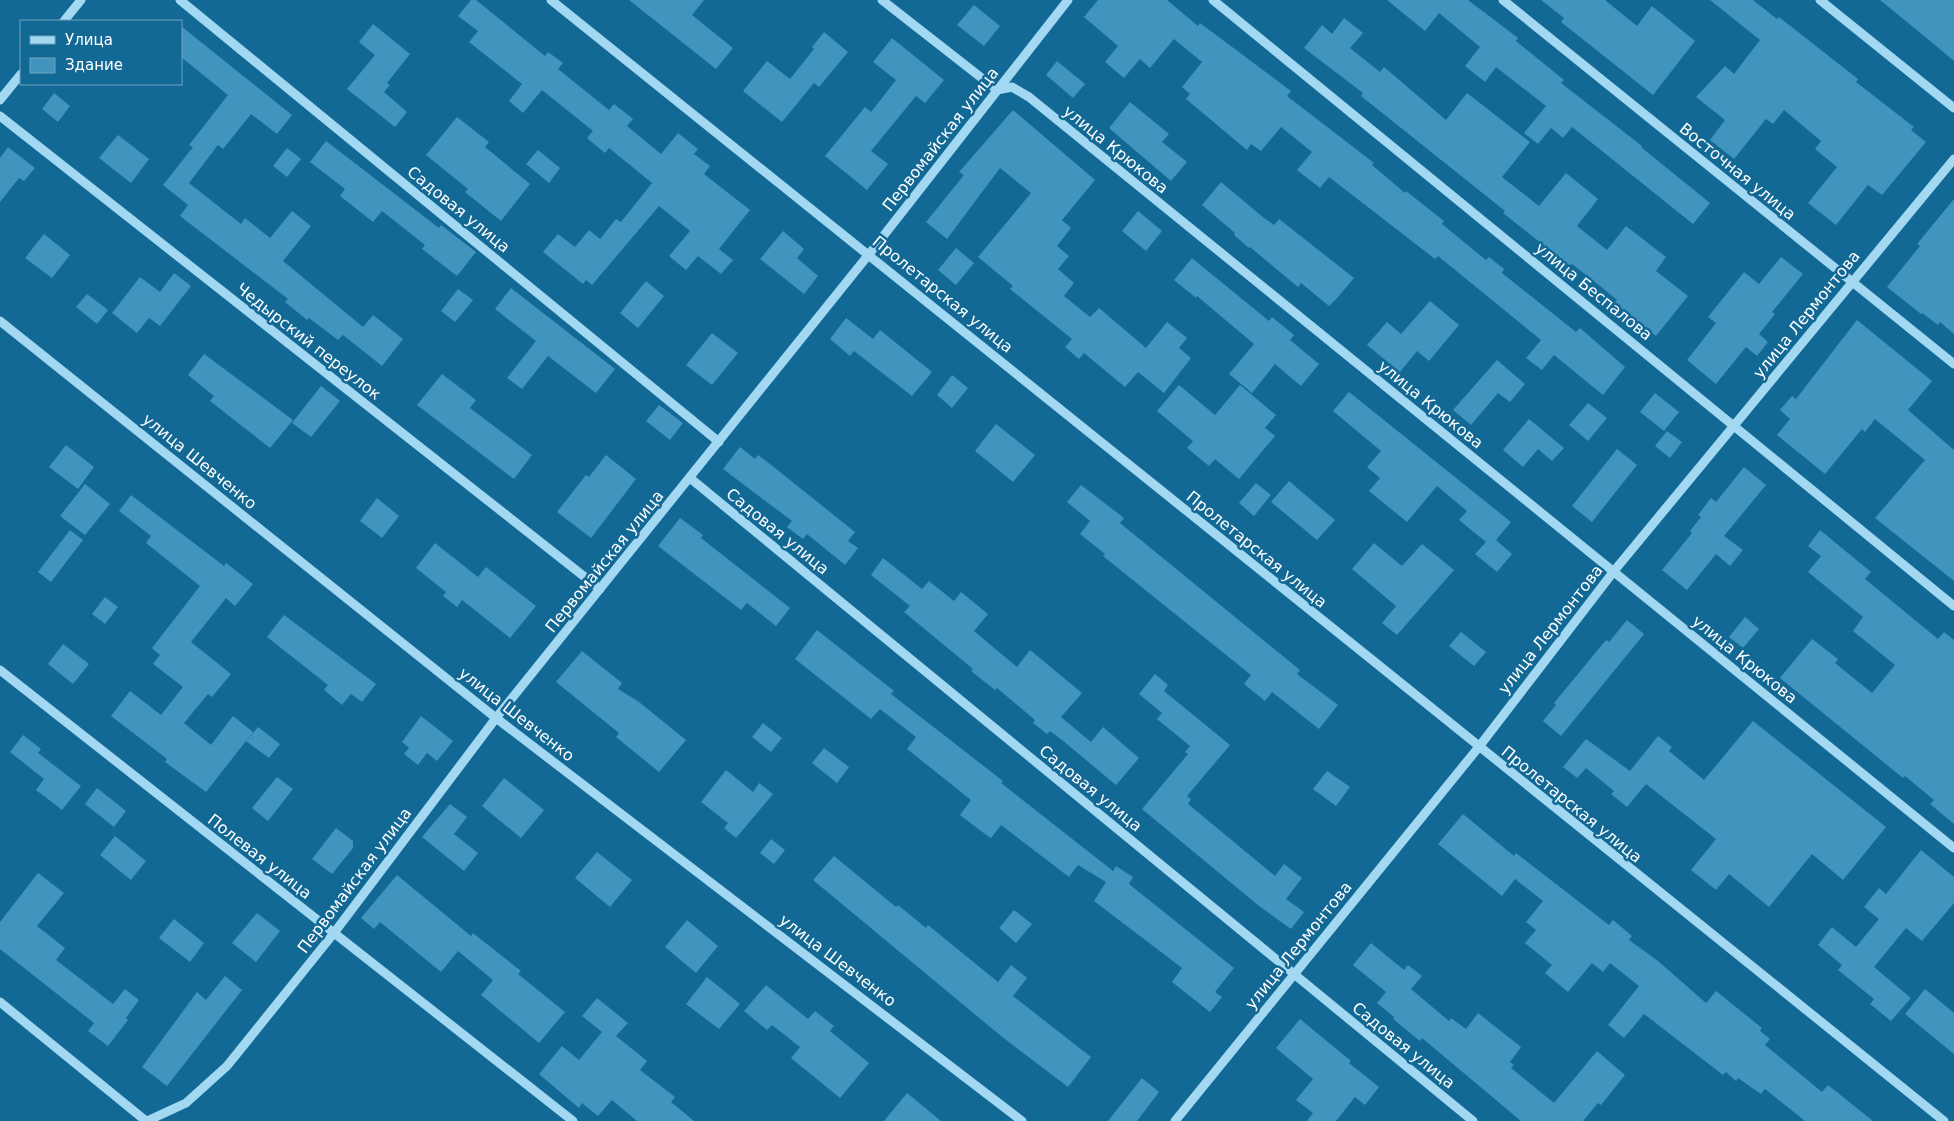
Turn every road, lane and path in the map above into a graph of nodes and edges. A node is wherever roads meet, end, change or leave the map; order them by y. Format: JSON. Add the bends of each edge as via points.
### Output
{"nodes":[{"id":1,"x":81,"y":0,"type":"edge"},
{"id":2,"x":180,"y":0,"type":"edge"},
{"id":3,"x":551,"y":0,"type":"edge"},
{"id":4,"x":882,"y":0,"type":"edge"},
{"id":5,"x":1068,"y":0,"type":"edge"},
{"id":6,"x":1214,"y":0,"type":"edge"},
{"id":7,"x":1503,"y":0,"type":"edge"},
{"id":8,"x":1820,"y":0,"type":"edge"},
{"id":9,"x":65,"y":20,"type":"edge"},
{"id":10,"x":20,"y":75,"type":"edge"},
{"id":11,"x":997,"y":90,"type":"junction"},
{"id":12,"x":0,"y":100,"type":"edge"},
{"id":13,"x":1954,"y":108,"type":"edge"},
{"id":14,"x":0,"y":116,"type":"edge"},
{"id":15,"x":1954,"y":159,"type":"edge"},
{"id":16,"x":870,"y":254,"type":"junction"},
{"id":17,"x":1851,"y":282,"type":"junction"},
{"id":18,"x":0,"y":321,"type":"edge"},
{"id":19,"x":1954,"y":364,"type":"edge"},
{"id":20,"x":1734,"y":425,"type":"junction"},
{"id":21,"x":719,"y":442,"type":"junction"},
{"id":22,"x":690,"y":478,"type":"junction"},
{"id":23,"x":1614,"y":571,"type":"junction"},
{"id":24,"x":600,"y":589,"type":"junction"},
{"id":25,"x":1954,"y":606,"type":"edge"},
{"id":26,"x":0,"y":670,"type":"edge"},
{"id":27,"x":496,"y":718,"type":"junction"},
{"id":28,"x":1478,"y":748,"type":"junction"},
{"id":29,"x":1954,"y":848,"type":"edge"},
{"id":30,"x":334,"y":933,"type":"junction"},
{"id":31,"x":1294,"y":975,"type":"junction"},
{"id":32,"x":0,"y":1002,"type":"edge"},
{"id":33,"x":147,"y":1121,"type":"edge"},
{"id":34,"x":573,"y":1121,"type":"edge"},
{"id":35,"x":1022,"y":1121,"type":"edge"},
{"id":36,"x":1175,"y":1121,"type":"edge"},
{"id":37,"x":1473,"y":1121,"type":"edge"},
{"id":38,"x":1944,"y":1121,"type":"edge"}],
"edges":[{"from":1,"to":9,"type":"street"},
{"from":2,"to":21,"type":"street","name":"Садовая улица"},
{"from":3,"to":16,"type":"street","name":"Пролетарская улица"},
{"from":4,"to":11,"type":"street"},
{"from":5,"to":11,"type":"street","name":"Первомайская улица"},
{"from":6,"to":20,"type":"street","name":"улица Беспалова"},
{"from":7,"to":17,"type":"street","name":"Восточная улица"},
{"from":8,"to":13,"type":"street"},
{"from":10,"to":12,"type":"street"},
{"from":11,"to":16,"type":"street","name":"Первомайская улица"},
{"from":11,"to":23,"type":"street","name":"улица Крюкова","via":[[1012,87],[1029,98]]},
{"from":14,"to":24,"type":"street","name":"Чедырский переулок"},
{"from":15,"to":17,"type":"street","name":"улица Лермонтова"},
{"from":16,"to":21,"type":"street","name":"Первомайская улица"},
{"from":16,"to":28,"type":"street","name":"Пролетарская улица"},
{"from":17,"to":19,"type":"street","name":"Восточная улица"},
{"from":17,"to":20,"type":"street","name":"улица Лермонтова"},
{"from":18,"to":27,"type":"street","name":"улица Шевченко"},
{"from":20,"to":23,"type":"street","name":"улица Лермонтова"},
{"from":20,"to":25,"type":"street","name":"улица Беспалова"},
{"from":21,"to":22,"type":"street","name":"Первомайская улица"},
{"from":22,"to":24,"type":"street","name":"Первомайская улица"},
{"from":22,"to":31,"type":"street","name":"Садовая улица"},
{"from":23,"to":28,"type":"street","name":"улица Лермонтова"},
{"from":23,"to":29,"type":"street","name":"улица Крюкова"},
{"from":24,"to":27,"type":"street","name":"Первомайская улица"},
{"from":26,"to":30,"type":"street","name":"Полевая улица"},
{"from":27,"to":30,"type":"street","name":"Первомайская улица"},
{"from":27,"to":35,"type":"street","name":"улица Шевченко"},
{"from":28,"to":31,"type":"street","name":"улица Лермонтова"},
{"from":28,"to":38,"type":"street","name":"Пролетарская улица"},
{"from":30,"to":33,"type":"street","name":"Первомайская улица","via":[[227,1066],[186,1103]]},
{"from":30,"to":34,"type":"street","name":"Полевая улица"},
{"from":31,"to":36,"type":"street","name":"улица Лермонтова"},
{"from":31,"to":37,"type":"street","name":"Садовая улица"},
{"from":32,"to":33,"type":"street"}]}
